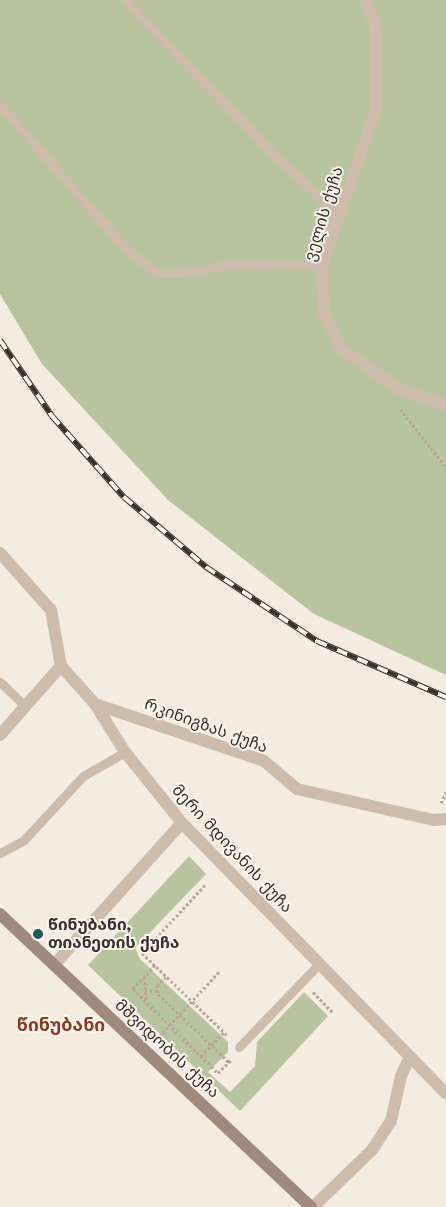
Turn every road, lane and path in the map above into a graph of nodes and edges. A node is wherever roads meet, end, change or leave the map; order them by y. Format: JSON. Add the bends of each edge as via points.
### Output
{"nodes":[{"id":1,"x":125,"y":0,"type":"edge"},
{"id":2,"x":365,"y":0,"type":"edge"},
{"id":3,"x":0,"y":105,"type":"edge"},
{"id":4,"x":339,"y":215,"type":"junction"},
{"id":5,"x":322,"y":265,"type":"junction"},
{"id":6,"x":446,"y":404,"type":"edge"},
{"id":7,"x":398,"y":406,"type":"dead end"},
{"id":8,"x":446,"y":467,"type":"edge"},
{"id":9,"x":0,"y":553,"type":"edge"},
{"id":10,"x":61,"y":666,"type":"junction"},
{"id":11,"x":0,"y":682,"type":"edge"},
{"id":12,"x":95,"y":704,"type":"junction"},
{"id":13,"x":25,"y":706,"type":"junction"},
{"id":14,"x":0,"y":735,"type":"edge"},
{"id":15,"x":125,"y":752,"type":"junction"},
{"id":16,"x":446,"y":819,"type":"edge"},
{"id":17,"x":182,"y":823,"type":"junction"},
{"id":18,"x":0,"y":853,"type":"edge"},
{"id":19,"x":205,"y":885,"type":"dead end"},
{"id":20,"x":0,"y":914,"type":"edge"},
{"id":21,"x":319,"y":964,"type":"junction"},
{"id":22,"x":54,"y":965,"type":"junction"},
{"id":23,"x":154,"y":965,"type":"junction"},
{"id":24,"x":220,"y":971,"type":"dead end"},
{"id":25,"x":144,"y":977,"type":"junction"},
{"id":26,"x":166,"y":977,"type":"junction"},
{"id":27,"x":302,"y":981,"type":"junction"},
{"id":28,"x":145,"y":991,"type":"junction"},
{"id":29,"x":157,"y":991,"type":"junction"},
{"id":30,"x":146,"y":1002,"type":"junction"},
{"id":31,"x":192,"y":1002,"type":"junction"},
{"id":32,"x":332,"y":1012,"type":"dead end"},
{"id":33,"x":180,"y":1014,"type":"junction"},
{"id":34,"x":170,"y":1026,"type":"junction"},
{"id":35,"x":224,"y":1032,"type":"junction"},
{"id":36,"x":212,"y":1045,"type":"junction"},
{"id":37,"x":239,"y":1047,"type":"junction"},
{"id":38,"x":146,"y":1051,"type":"junction"},
{"id":39,"x":201,"y":1056,"type":"junction"},
{"id":40,"x":410,"y":1057,"type":"junction"},
{"id":41,"x":229,"y":1062,"type":"junction"},
{"id":42,"x":446,"y":1094,"type":"edge"},
{"id":43,"x":312,"y":1207,"type":"edge"}],
"edges":[{"from":1,"to":4,"type":"lane","via":[[272,153]]},
{"from":2,"to":4,"type":"street","name":"ველის ქუჩა","via":[[375,25],[376,110]]},
{"from":3,"to":5,"type":"lane","via":[[128,251],[158,273],[186,274],[232,264]]},
{"from":4,"to":5,"type":"street","name":"ველის ქუჩა"},
{"from":5,"to":6,"type":"street","name":"ველის ქუჩა","via":[[324,314],[342,349],[400,390]]},
{"from":7,"to":8,"type":"path"},
{"from":9,"to":10,"type":"street","via":[[51,610]]},
{"from":10,"to":12,"type":"street","name":"მერი მდივანის ქუჩა"},
{"from":10,"to":13,"type":"street"},
{"from":11,"to":13,"type":"lane"},
{"from":12,"to":15,"type":"street","name":"მერი მდივანის ქუჩა"},
{"from":12,"to":16,"type":"street","name":"რკინიგზას ქუჩა","via":[[264,761],[298,789],[434,820]]},
{"from":13,"to":14,"type":"street"},
{"from":15,"to":17,"type":"street","name":"მერი მდივანის ქუჩა"},
{"from":15,"to":18,"type":"lane","via":[[82,776],[24,840]]},
{"from":17,"to":21,"type":"street","name":"მერი მდივანის ქუჩა"},
{"from":17,"to":22,"type":"street"},
{"from":19,"to":23,"type":"path","via":[[142,954]]},
{"from":20,"to":22,"type":"street","name":"მშვიდობის ქუჩა"},
{"from":21,"to":27,"type":"lane"},
{"from":21,"to":40,"type":"street","name":"მერი მდივანის ქუჩა"},
{"from":22,"to":38,"type":"street","name":"მშვიდობის ქუჩა"},
{"from":23,"to":25,"type":"path"},
{"from":23,"to":26,"type":"path"},
{"from":24,"to":31,"type":"path"},
{"from":25,"to":28,"type":"path"},
{"from":25,"to":30,"type":"path","via":[[133,989]]},
{"from":26,"to":29,"type":"path","via":[[157,985]]},
{"from":26,"to":31,"type":"path"},
{"from":27,"to":32,"type":"path"},
{"from":27,"to":37,"type":"lane"},
{"from":28,"to":29,"type":"path"},
{"from":28,"to":30,"type":"path"},
{"from":29,"to":33,"type":"path"},
{"from":30,"to":34,"type":"path"},
{"from":31,"to":33,"type":"path"},
{"from":31,"to":35,"type":"path"},
{"from":33,"to":34,"type":"path"},
{"from":33,"to":36,"type":"path"},
{"from":34,"to":38,"type":"path"},
{"from":34,"to":39,"type":"path"},
{"from":35,"to":36,"type":"path"},
{"from":35,"to":37,"type":"path"},
{"from":36,"to":39,"type":"path"},
{"from":36,"to":41,"type":"path"},
{"from":37,"to":41,"type":"path"},
{"from":38,"to":43,"type":"street","name":"მშვიდობის ქუჩა"},
{"from":39,"to":41,"type":"path","via":[[218,1073]]},
{"from":40,"to":42,"type":"street","name":"მერი მდივანის ქუჩა"},
{"from":40,"to":43,"type":"street","via":[[400,1076],[390,1121],[372,1150]]}]}
